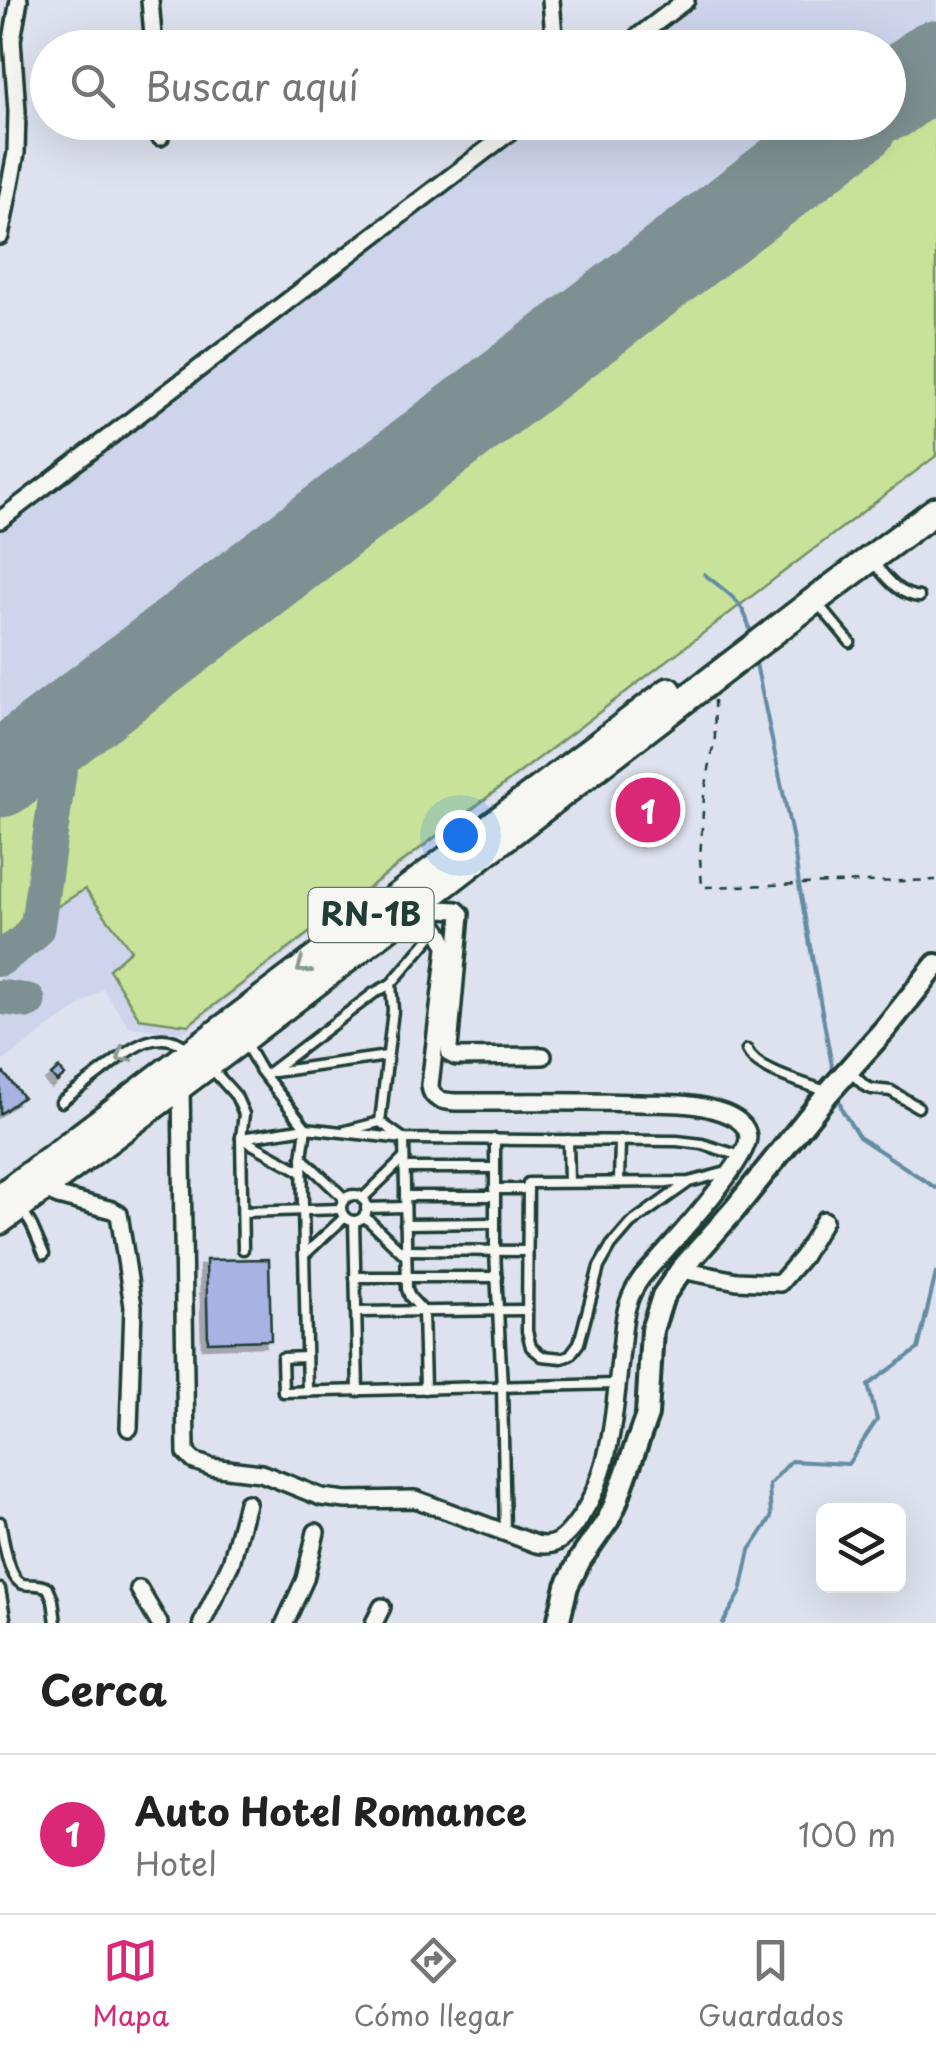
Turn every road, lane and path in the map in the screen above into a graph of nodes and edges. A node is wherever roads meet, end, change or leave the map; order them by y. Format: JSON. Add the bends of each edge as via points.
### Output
{"nodes":[{"id":1,"x":19,"y":0,"type":"edge"},
{"id":2,"x":150,"y":0,"type":"edge"},
{"id":3,"x":551,"y":0,"type":"edge"},
{"id":4,"x":686,"y":0,"type":"edge"},
{"id":5,"x":665,"y":7,"type":"edge"},
{"id":6,"x":152,"y":30,"type":"edge"},
{"id":7,"x":554,"y":30,"type":"edge"},
{"id":8,"x":641,"y":30,"type":"edge"},
{"id":9,"x":499,"y":140,"type":"edge"},
{"id":10,"x":0,"y":236,"type":"edge"},
{"id":11,"x":936,"y":489,"type":"edge"},
{"id":12,"x":936,"y":510,"type":"edge"},
{"id":13,"x":0,"y":520,"type":"edge"},
{"id":14,"x":870,"y":558,"type":"junction"},
{"id":15,"x":919,"y":597,"type":"dead end"},
{"id":16,"x":815,"y":600,"type":"junction"},
{"id":17,"x":754,"y":637,"type":"junction"},
{"id":18,"x":850,"y":642,"type":"dead end"},
{"id":19,"x":710,"y":680,"type":"junction"},
{"id":20,"x":936,"y":880,"type":"edge"},
{"id":21,"x":422,"y":902,"type":"junction"},
{"id":22,"x":438,"y":929,"type":"junction"},
{"id":23,"x":936,"y":965,"type":"edge"},
{"id":24,"x":391,"y":984,"type":"junction"},
{"id":25,"x":243,"y":1039,"type":"junction"},
{"id":26,"x":747,"y":1050,"type":"dead end"},
{"id":27,"x":387,"y":1056,"type":"junction"},
{"id":28,"x":543,"y":1056,"type":"dead end"},
{"id":29,"x":200,"y":1058,"type":"junction"},
{"id":30,"x":846,"y":1073,"type":"junction"},
{"id":31,"x":268,"y":1074,"type":"junction"},
{"id":32,"x":180,"y":1085,"type":"junction"},
{"id":33,"x":828,"y":1092,"type":"junction"},
{"id":34,"x":61,"y":1102,"type":"dead end"},
{"id":35,"x":918,"y":1107,"type":"dead end"},
{"id":36,"x":380,"y":1122,"type":"junction"},
{"id":37,"x":306,"y":1128,"type":"junction"},
{"id":38,"x":338,"y":1133,"type":"junction"},
{"id":39,"x":241,"y":1138,"type":"junction"},
{"id":40,"x":404,"y":1138,"type":"junction"},
{"id":41,"x":495,"y":1139,"type":"junction"},
{"id":42,"x":568,"y":1140,"type":"junction"},
{"id":43,"x":620,"y":1140,"type":"junction"},
{"id":44,"x":302,"y":1158,"type":"junction"},
{"id":45,"x":736,"y":1163,"type":"junction"},
{"id":46,"x":404,"y":1164,"type":"junction"},
{"id":47,"x":494,"y":1168,"type":"junction"},
{"id":48,"x":302,"y":1172,"type":"junction"},
{"id":49,"x":569,"y":1182,"type":"junction"},
{"id":50,"x":620,"y":1182,"type":"junction"},
{"id":51,"x":689,"y":1182,"type":"junction"},
{"id":52,"x":42,"y":1189,"type":"junction"},
{"id":53,"x":528,"y":1190,"type":"junction"},
{"id":54,"x":494,"y":1192,"type":"junction"},
{"id":55,"x":405,"y":1196,"type":"junction"},
{"id":56,"x":345,"y":1199,"type":"junction"},
{"id":57,"x":405,"y":1207,"type":"junction"},
{"id":58,"x":7,"y":1208,"type":"edge"},
{"id":59,"x":364,"y":1208,"type":"junction"},
{"id":60,"x":303,"y":1210,"type":"junction"},
{"id":61,"x":243,"y":1212,"type":"junction"},
{"id":62,"x":343,"y":1213,"type":"junction"},
{"id":63,"x":824,"y":1220,"type":"dead end"},
{"id":64,"x":354,"y":1221,"type":"junction"},
{"id":65,"x":405,"y":1224,"type":"junction"},
{"id":66,"x":494,"y":1224,"type":"junction"},
{"id":67,"x":243,"y":1248,"type":"dead end"},
{"id":68,"x":495,"y":1251,"type":"junction"},
{"id":69,"x":528,"y":1251,"type":"junction"},
{"id":70,"x":406,"y":1253,"type":"junction"},
{"id":71,"x":44,"y":1254,"type":"dead end"},
{"id":72,"x":304,"y":1256,"type":"junction"},
{"id":73,"x":681,"y":1270,"type":"junction"},
{"id":74,"x":355,"y":1277,"type":"junction"},
{"id":75,"x":496,"y":1277,"type":"junction"},
{"id":76,"x":406,"y":1278,"type":"junction"},
{"id":77,"x":498,"y":1310,"type":"junction"},
{"id":78,"x":527,"y":1310,"type":"junction"},
{"id":79,"x":423,"y":1311,"type":"junction"},
{"id":80,"x":356,"y":1312,"type":"junction"},
{"id":81,"x":306,"y":1357,"type":"junction"},
{"id":82,"x":617,"y":1384,"type":"junction"},
{"id":83,"x":502,"y":1387,"type":"junction"},
{"id":84,"x":425,"y":1389,"type":"junction"},
{"id":85,"x":307,"y":1391,"type":"junction"},
{"id":86,"x":358,"y":1391,"type":"junction"},
{"id":87,"x":129,"y":1428,"type":"dead end"},
{"id":88,"x":247,"y":1503,"type":"dead end"},
{"id":89,"x":0,"y":1522,"type":"edge"},
{"id":90,"x":316,"y":1532,"type":"dead end"},
{"id":91,"x":504,"y":1533,"type":"junction"},
{"id":92,"x":139,"y":1588,"type":"dead end"},
{"id":93,"x":0,"y":1589,"type":"edge"},
{"id":94,"x":382,"y":1606,"type":"dead end"},
{"id":95,"x":6,"y":1623,"type":"edge"},
{"id":96,"x":56,"y":1623,"type":"edge"},
{"id":97,"x":160,"y":1623,"type":"edge"},
{"id":98,"x":202,"y":1623,"type":"edge"},
{"id":99,"x":284,"y":1623,"type":"edge"},
{"id":100,"x":374,"y":1623,"type":"edge"},
{"id":101,"x":558,"y":1623,"type":"edge"}],
"edges":[{"from":1,"to":10,"type":"street","via":[[12,40],[16,153]]},
{"from":2,"to":6,"type":"street"},
{"from":3,"to":7,"type":"street"},
{"from":4,"to":5,"type":"street"},
{"from":5,"to":8,"type":"street"},
{"from":9,"to":13,"type":"street"},
{"from":11,"to":17,"type":"highway","number":"RN-1B"},
{"from":12,"to":14,"type":"highway","number":"RN-1B"},
{"from":14,"to":15,"type":"lane","via":[[897,590]]},
{"from":14,"to":16,"type":"highway","number":"RN-1B"},
{"from":16,"to":17,"type":"highway","number":"RN-1B"},
{"from":16,"to":18,"type":"lane"},
{"from":17,"to":19,"type":"highway","number":"RN-1B"},
{"from":17,"to":29,"type":"highway","number":"RN-1B","one_way":true},
{"from":19,"to":20,"type":"path","via":[[715,737],[704,796],[702,887]]},
{"from":19,"to":21,"type":"highway","number":"RN-1B"},
{"from":21,"to":22,"type":"street"},
{"from":21,"to":25,"type":"highway","number":"RN-1B"},
{"from":21,"to":28,"type":"street","via":[[461,914],[450,1054]]},
{"from":22,"to":24,"type":"lane"},
{"from":22,"to":45,"type":"street","via":[[446,957],[430,1085],[437,1099],[714,1109],[747,1132]]},
{"from":23,"to":30,"type":"street"},
{"from":24,"to":27,"type":"lane"},
{"from":24,"to":31,"type":"lane"},
{"from":25,"to":29,"type":"highway","number":"RN-1B"},
{"from":25,"to":31,"type":"lane"},
{"from":26,"to":33,"type":"lane","via":[[768,1070]]},
{"from":27,"to":31,"type":"lane"},
{"from":27,"to":36,"type":"lane"},
{"from":29,"to":32,"type":"highway","number":"RN-1B"},
{"from":29,"to":34,"type":"lane","one_way":true,"via":[[176,1040],[146,1041]]},
{"from":29,"to":39,"type":"lane","via":[[236,1096],[244,1114]]},
{"from":29,"to":58,"type":"highway","number":"RN-1B"},
{"from":30,"to":33,"type":"street"},
{"from":30,"to":35,"type":"lane"},
{"from":31,"to":37,"type":"lane"},
{"from":32,"to":52,"type":"highway","number":"RN-1B"},
{"from":32,"to":91,"type":"street","via":[[186,1452],[211,1467],[262,1473],[321,1497],[415,1499]]},
{"from":33,"to":73,"type":"street"},
{"from":36,"to":38,"type":"lane"},
{"from":36,"to":40,"type":"lane"},
{"from":37,"to":38,"type":"lane"},
{"from":37,"to":39,"type":"lane"},
{"from":37,"to":44,"type":"lane"},
{"from":38,"to":40,"type":"lane"},
{"from":39,"to":48,"type":"lane"},
{"from":39,"to":61,"type":"lane"},
{"from":40,"to":41,"type":"lane"},
{"from":40,"to":46,"type":"lane"},
{"from":41,"to":42,"type":"lane"},
{"from":41,"to":47,"type":"lane"},
{"from":42,"to":43,"type":"lane"},
{"from":42,"to":49,"type":"lane"},
{"from":43,"to":45,"type":"lane","via":[[690,1141]]},
{"from":43,"to":50,"type":"lane"},
{"from":44,"to":48,"type":"lane"},
{"from":44,"to":56,"type":"lane"},
{"from":45,"to":51,"type":"lane"},
{"from":45,"to":82,"type":"street","via":[[631,1294]]},
{"from":46,"to":47,"type":"lane"},
{"from":46,"to":55,"type":"lane"},
{"from":46,"to":59,"type":"lane"},
{"from":47,"to":54,"type":"lane"},
{"from":48,"to":60,"type":"lane"},
{"from":49,"to":50,"type":"lane"},
{"from":49,"to":53,"type":"lane","via":[[528,1182]]},
{"from":50,"to":51,"type":"lane"},
{"from":51,"to":78,"type":"lane","via":[[611,1246],[570,1355],[535,1352]]},
{"from":52,"to":58,"type":"highway","number":"RN-1B"},
{"from":52,"to":87,"type":"street","via":[[120,1214],[133,1306]]},
{"from":53,"to":54,"type":"lane"},
{"from":53,"to":69,"type":"lane"},
{"from":54,"to":55,"type":"lane"},
{"from":54,"to":66,"type":"lane"},
{"from":55,"to":57,"type":"lane"},
{"from":56,"to":59,"type":"lane","via":[[356,1196]]},
{"from":56,"to":62,"type":"lane"},
{"from":57,"to":59,"type":"lane"},
{"from":57,"to":65,"type":"lane"},
{"from":58,"to":71,"type":"lane","via":[[32,1226]]},
{"from":59,"to":64,"type":"lane"},
{"from":59,"to":70,"type":"lane"},
{"from":60,"to":61,"type":"lane"},
{"from":60,"to":62,"type":"lane"},
{"from":60,"to":72,"type":"lane"},
{"from":61,"to":67,"type":"lane"},
{"from":62,"to":64,"type":"lane"},
{"from":62,"to":72,"type":"lane"},
{"from":63,"to":73,"type":"street","via":[[780,1283]]},
{"from":64,"to":74,"type":"lane"},
{"from":65,"to":66,"type":"lane"},
{"from":65,"to":70,"type":"lane"},
{"from":66,"to":68,"type":"lane"},
{"from":68,"to":69,"type":"lane"},
{"from":68,"to":70,"type":"lane"},
{"from":68,"to":75,"type":"lane"},
{"from":69,"to":78,"type":"lane"},
{"from":70,"to":76,"type":"lane"},
{"from":72,"to":81,"type":"lane"},
{"from":73,"to":101,"type":"street","via":[[654,1319],[647,1415],[608,1520],[567,1586]]},
{"from":74,"to":76,"type":"lane"},
{"from":74,"to":80,"type":"lane"},
{"from":75,"to":76,"type":"lane"},
{"from":75,"to":77,"type":"lane"},
{"from":76,"to":79,"type":"lane","via":[[408,1295]]},
{"from":77,"to":78,"type":"lane"},
{"from":77,"to":79,"type":"lane"},
{"from":77,"to":83,"type":"lane"},
{"from":79,"to":80,"type":"lane"},
{"from":79,"to":84,"type":"lane"},
{"from":80,"to":86,"type":"lane"},
{"from":81,"to":85,"type":"lane"},
{"from":81,"to":85,"type":"lane","via":[[282,1358],[282,1374],[283,1392]]},
{"from":82,"to":83,"type":"lane"},
{"from":82,"to":91,"type":"street","via":[[601,1478],[578,1522],[550,1546]]},
{"from":83,"to":84,"type":"lane"},
{"from":83,"to":91,"type":"lane"},
{"from":84,"to":86,"type":"lane"},
{"from":85,"to":86,"type":"lane"},
{"from":88,"to":98,"type":"street","via":[[231,1562]]},
{"from":89,"to":96,"type":"lane","via":[[13,1576],[48,1588]]},
{"from":90,"to":99,"type":"street","via":[[305,1579]]},
{"from":92,"to":97,"type":"street"},
{"from":93,"to":95,"type":"lane"},
{"from":94,"to":100,"type":"street"}]}
